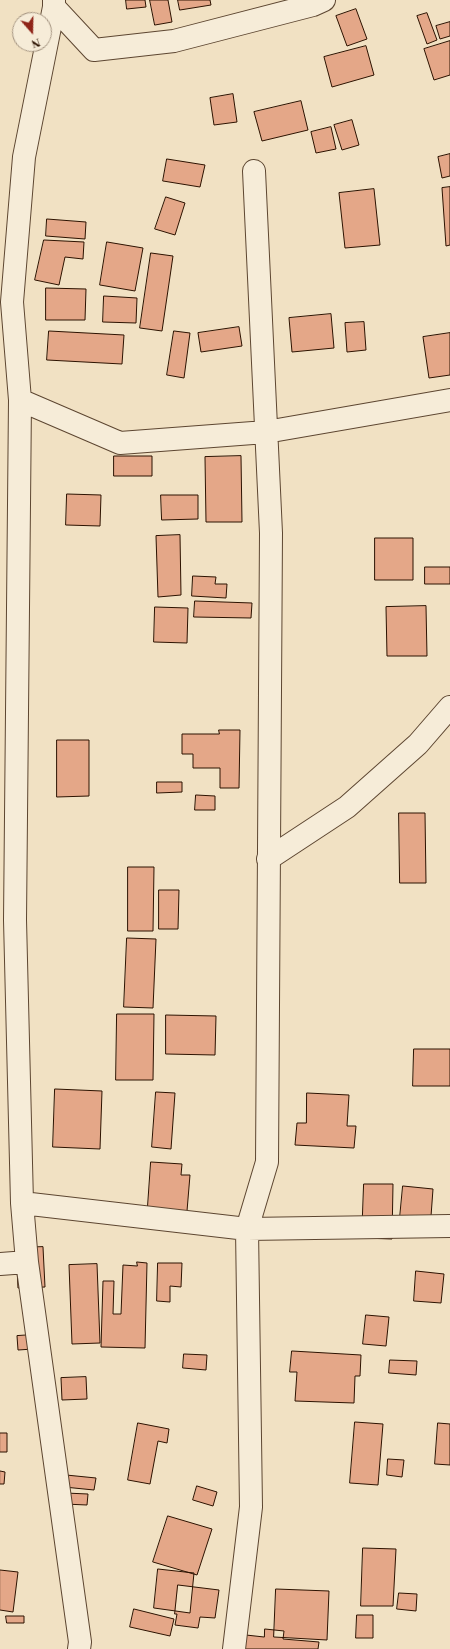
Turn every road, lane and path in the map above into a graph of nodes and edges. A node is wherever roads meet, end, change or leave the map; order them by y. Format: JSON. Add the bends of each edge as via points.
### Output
{"nodes":[{"id":1,"x":324,"y":0,"type":"edge"},
{"id":2,"x":54,"y":3,"type":"edge"},
{"id":3,"x":254,"y":171,"type":"dead end"},
{"id":4,"x":20,"y":400,"type":"junction"},
{"id":5,"x":450,"y":400,"type":"edge"},
{"id":6,"x":266,"y":432,"type":"junction"},
{"id":7,"x":450,"y":707,"type":"edge"},
{"id":8,"x":268,"y":859,"type":"junction"},
{"id":9,"x":22,"y":1203,"type":"junction"},
{"id":10,"x":450,"y":1226,"type":"edge"},
{"id":11,"x":247,"y":1229,"type":"junction"},
{"id":12,"x":27,"y":1262,"type":"junction"},
{"id":13,"x":0,"y":1264,"type":"edge"},
{"id":14,"x":79,"y":1649,"type":"edge"},
{"id":15,"x":234,"y":1649,"type":"edge"}],
"edges":[{"from":1,"to":2,"type":"street","via":[[174,40],[94,50]]},
{"from":2,"to":4,"type":"street","via":[[23,165],[12,302]]},
{"from":3,"to":6,"type":"street"},
{"from":4,"to":6,"type":"street","via":[[120,443]]},
{"from":4,"to":9,"type":"street","via":[[15,920]]},
{"from":5,"to":6,"type":"street"},
{"from":6,"to":8,"type":"street","via":[[271,533]]},
{"from":7,"to":8,"type":"street","via":[[418,744],[347,807]]},
{"from":8,"to":11,"type":"street","via":[[267,1162]]},
{"from":9,"to":11,"type":"street"},
{"from":9,"to":12,"type":"street"},
{"from":10,"to":11,"type":"street"},
{"from":11,"to":15,"type":"street","via":[[251,1507]]},
{"from":12,"to":13,"type":"street"},
{"from":12,"to":14,"type":"street"}]}
